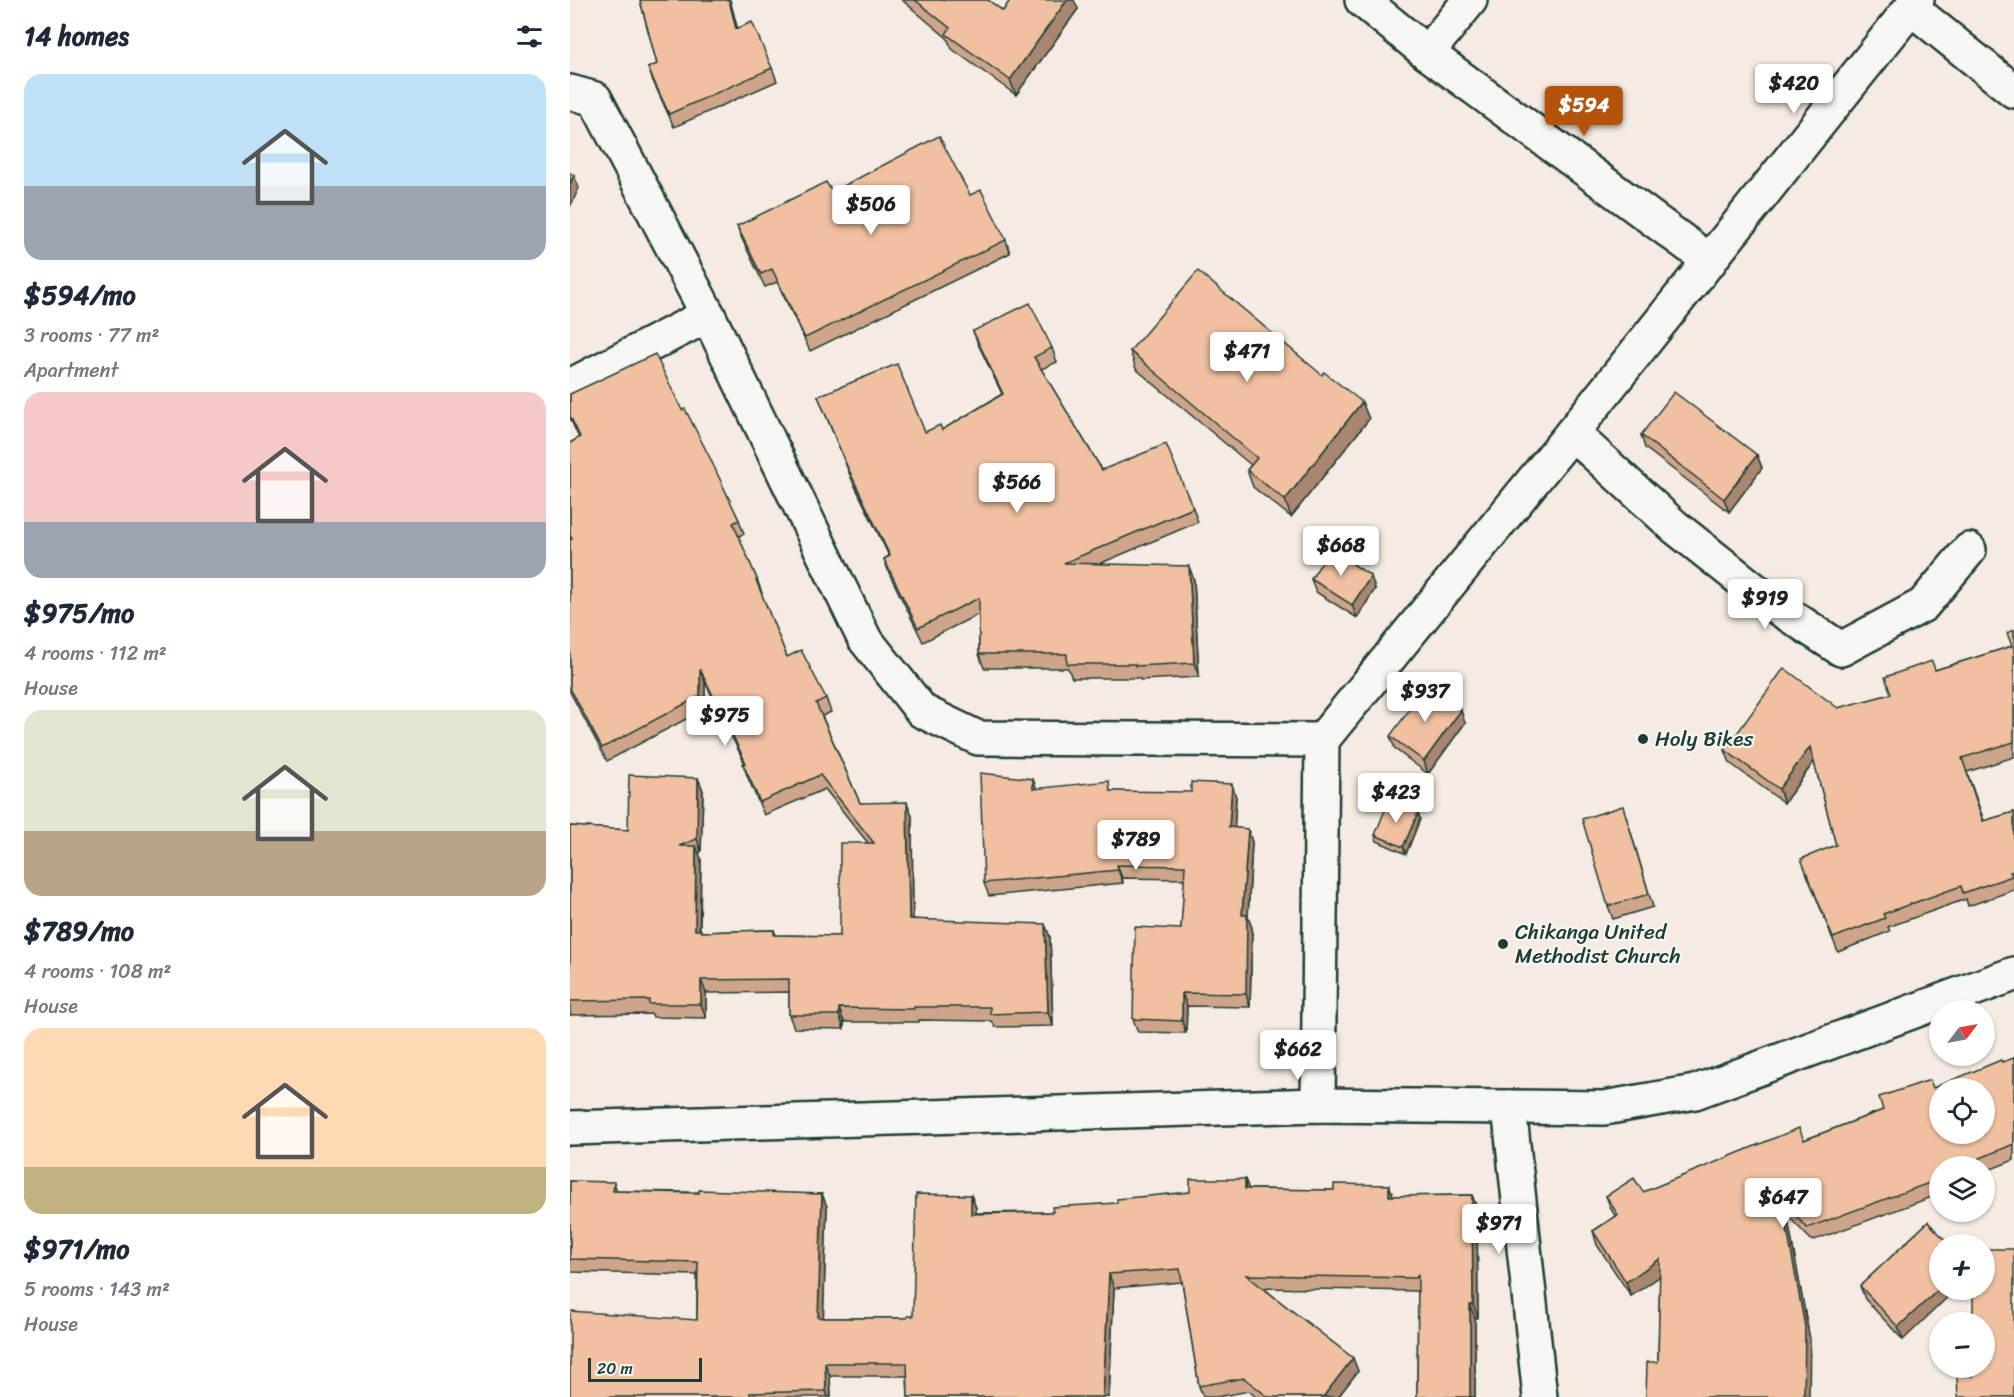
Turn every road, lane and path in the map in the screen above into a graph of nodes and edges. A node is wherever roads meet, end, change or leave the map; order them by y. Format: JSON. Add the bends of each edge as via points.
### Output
{"nodes":[{"id":1,"x":1362,"y":0,"type":"edge"},
{"id":2,"x":1470,"y":0,"type":"edge"},
{"id":3,"x":1914,"y":4,"type":"edge"},
{"id":4,"x":1427,"y":53,"type":"junction"},
{"id":5,"x":2014,"y":91,"type":"edge"},
{"id":6,"x":570,"y":92,"type":"edge"},
{"id":7,"x":1710,"y":261,"type":"junction"},
{"id":8,"x":708,"y":315,"type":"junction"},
{"id":9,"x":570,"y":386,"type":"edge"},
{"id":10,"x":1572,"y":433,"type":"junction"},
{"id":11,"x":1969,"y":550,"type":"dead end"},
{"id":12,"x":1322,"y":740,"type":"junction"},
{"id":13,"x":2014,"y":974,"type":"edge"},
{"id":14,"x":1318,"y":1105,"type":"junction"},
{"id":15,"x":1509,"y":1107,"type":"junction"},
{"id":16,"x":570,"y":1128,"type":"edge"},
{"id":17,"x":1540,"y":1397,"type":"edge"}],
"edges":[{"from":1,"to":4,"type":"street"},
{"from":2,"to":4,"type":"street"},
{"from":3,"to":5,"type":"street"},
{"from":3,"to":7,"type":"street"},
{"from":4,"to":7,"type":"street"},
{"from":6,"to":8,"type":"street","via":[[595,99]]},
{"from":7,"to":10,"type":"street"},
{"from":8,"to":9,"type":"street"},
{"from":8,"to":12,"type":"street","via":[[864,638],[921,711],[978,738]]},
{"from":10,"to":11,"type":"street","via":[[1675,527],[1772,604],[1841,649],[1923,605]]},
{"from":10,"to":12,"type":"street"},
{"from":12,"to":14,"type":"street"},
{"from":13,"to":15,"type":"street","via":[[1695,1092],[1604,1107]]},
{"from":14,"to":15,"type":"street"},
{"from":14,"to":16,"type":"street"},
{"from":15,"to":17,"type":"street"}]}
